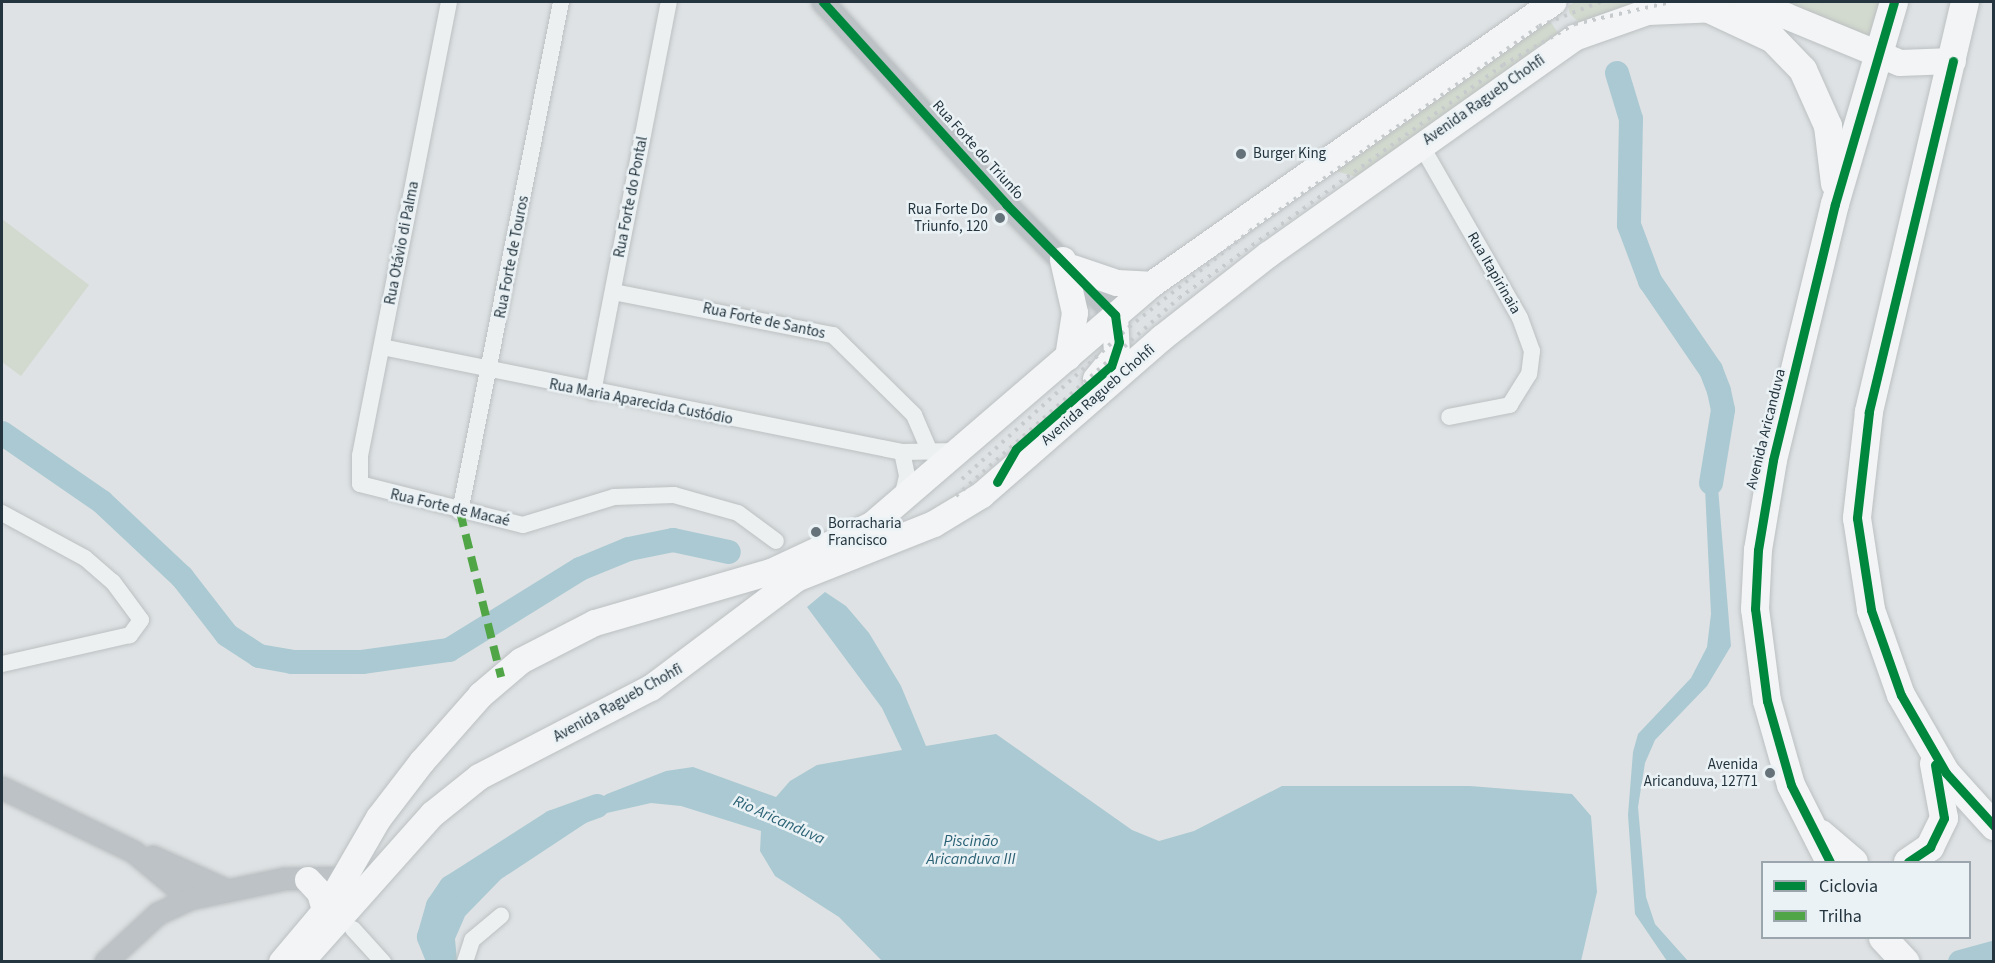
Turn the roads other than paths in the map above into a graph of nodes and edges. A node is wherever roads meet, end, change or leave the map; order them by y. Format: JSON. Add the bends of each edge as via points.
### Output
{"nodes":[{"id":1,"x":449,"y":2,"type":"edge"},
{"id":2,"x":561,"y":2,"type":"edge"},
{"id":3,"x":669,"y":2,"type":"edge"},
{"id":4,"x":823,"y":2,"type":"edge"},
{"id":5,"x":1894,"y":2,"type":"edge"},
{"id":6,"x":1965,"y":2,"type":"edge"},
{"id":7,"x":1541,"y":5,"type":"edge"},
{"id":8,"x":1705,"y":7,"type":"junction"},
{"id":9,"x":1574,"y":38,"type":"junction"},
{"id":10,"x":1879,"y":58,"type":"junction"},
{"id":11,"x":1953,"y":61,"type":"junction"},
{"id":12,"x":1421,"y":145,"type":"junction"},
{"id":13,"x":1835,"y":204,"type":"junction"},
{"id":14,"x":1068,"y":264,"type":"junction"},
{"id":15,"x":1151,"y":285,"type":"junction"},
{"id":16,"x":613,"y":292,"type":"junction"},
{"id":17,"x":1115,"y":315,"type":"junction"},
{"id":18,"x":382,"y":347,"type":"junction"},
{"id":19,"x":1068,"y":357,"type":"junction"},
{"id":20,"x":490,"y":371,"type":"junction"},
{"id":21,"x":593,"y":392,"type":"junction"},
{"id":22,"x":1449,"y":417,"type":"dead end"},
{"id":23,"x":902,"y":452,"type":"junction"},
{"id":24,"x":944,"y":457,"type":"junction"},
{"id":25,"x":997,"y":482,"type":"junction"},
{"id":26,"x":360,"y":484,"type":"joint"},
{"id":27,"x":971,"y":502,"type":"junction"},
{"id":28,"x":900,"y":505,"type":"junction"},
{"id":29,"x":460,"y":512,"type":"junction"},
{"id":30,"x":2,"y":513,"type":"edge"},
{"id":31,"x":776,"y":541,"type":"dead end"},
{"id":32,"x":2,"y":664,"type":"edge"},
{"id":33,"x":1924,"y":740,"type":"junction"},
{"id":34,"x":2,"y":788,"type":"edge"},
{"id":35,"x":1805,"y":817,"type":"junction"},
{"id":36,"x":1994,"y":826,"type":"edge"},
{"id":37,"x":134,"y":852,"type":"junction"},
{"id":38,"x":1829,"y":861,"type":"edge"},
{"id":39,"x":1853,"y":861,"type":"edge"},
{"id":40,"x":1909,"y":861,"type":"edge"},
{"id":41,"x":366,"y":869,"type":"junction"},
{"id":42,"x":296,"y":879,"type":"junction"},
{"id":43,"x":228,"y":891,"type":"junction"},
{"id":44,"x":190,"y":899,"type":"junction"},
{"id":45,"x":326,"y":911,"type":"junction"},
{"id":46,"x":501,"y":916,"type":"dead end"},
{"id":47,"x":353,"y":929,"type":"dead end"},
{"id":48,"x":106,"y":962,"type":"edge"},
{"id":49,"x":282,"y":962,"type":"edge"},
{"id":50,"x":301,"y":962,"type":"edge"},
{"id":51,"x":383,"y":962,"type":"edge"},
{"id":52,"x":465,"y":962,"type":"edge"}],
"edges":[{"from":1,"to":18,"type":"street","name":"Rua Otávio di Palma"},
{"from":2,"to":20,"type":"street","name":"Rua Forte de Touros"},
{"from":3,"to":16,"type":"street","name":"Rua Forte do Pontal"},
{"from":4,"to":14,"type":"street","name":"Rua Forte do Triunfo","via":[[1006,204]]},
{"from":5,"to":10,"type":"highway","name":"Avenida Aricanduva"},
{"from":6,"to":11,"type":"highway"},
{"from":7,"to":9,"type":"main road"},
{"from":7,"to":15,"type":"main road","name":"Avenida Ragueb Chohfi"},
{"from":8,"to":9,"type":"main road","name":"Avenida Ragueb Chohfi","via":[[1648,12]]},
{"from":8,"to":10,"type":"main road","name":"Avenida Ragueb Chohfi","via":[[1786,16]]},
{"from":8,"to":13,"type":"highway","via":[[1773,39],[1803,70],[1828,126]]},
{"from":9,"to":12,"type":"main road","name":"Avenida Ragueb Chohfi"},
{"from":10,"to":11,"type":"main road","name":"Avenida Ragueb Chohfi","via":[[1921,65]]},
{"from":10,"to":13,"type":"highway","name":"Avenida Aricanduva"},
{"from":11,"to":33,"type":"highway","via":[[1888,323],[1858,485],[1859,549],[1871,610],[1901,695]]},
{"from":12,"to":22,"type":"street","name":"Rua Itapirinaia","via":[[1530,338],[1529,374],[1510,405]]},
{"from":12,"to":25,"type":"main road","name":"Avenida Ragueb Chohfi","via":[[1199,308]]},
{"from":13,"to":35,"type":"highway","name":"Avenida Aricanduva","via":[[1773,460],[1756,576],[1767,701]]},
{"from":14,"to":15,"type":"main road","via":[[1117,283]]},
{"from":14,"to":17,"type":"street","name":"Rua Forte do Triunfo"},
{"from":14,"to":19,"type":"main road","via":[[1075,313]]},
{"from":15,"to":17,"type":"main road","name":"Avenida Ragueb Chohfi"},
{"from":16,"to":21,"type":"street","name":"Rua Forte do Pontal"},
{"from":16,"to":24,"type":"street","name":"Rua Forte de Santos","via":[[833,335],[914,415]]},
{"from":17,"to":19,"type":"main road","name":"Avenida Ragueb Chohfi"},
{"from":17,"to":25,"type":"main road","via":[[1119,342],[1111,366],[1016,449]]},
{"from":18,"to":20,"type":"street","name":"Rua Maria Aparecida Custódio"},
{"from":18,"to":26,"type":"street","name":"Rua Otávio di Palma","via":[[360,456]]},
{"from":19,"to":24,"type":"main road","name":"Avenida Ragueb Chohfi"},
{"from":20,"to":21,"type":"street","name":"Rua Maria Aparecida Custódio"},
{"from":20,"to":29,"type":"street","name":"Rua Forte de Touros"},
{"from":21,"to":23,"type":"street","name":"Rua Maria Aparecida Custódio"},
{"from":23,"to":24,"type":"street","name":"Rua Maria Aparecida Custódio"},
{"from":23,"to":28,"type":"street","via":[[907,476]]},
{"from":24,"to":27,"type":"main road","via":[[938,483],[942,493],[953,502]]},
{"from":24,"to":28,"type":"main road","name":"Avenida Ragueb Chohfi"},
{"from":25,"to":27,"type":"main road","name":"Avenida Ragueb Chohfi"},
{"from":26,"to":29,"type":"street","name":"Rua Forte de Macaé"},
{"from":27,"to":41,"type":"main road","name":"Avenida Ragueb Chohfi","via":[[934,524],[769,595],[687,666],[479,777]]},
{"from":28,"to":41,"type":"main road","name":"Avenida Ragueb Chohfi","via":[[806,559],[633,609],[565,636],[521,661],[481,695],[379,818]]},
{"from":29,"to":31,"type":"street","name":"Rua Forte de Macaé","via":[[523,525],[614,497],[674,495],[738,513]]},
{"from":30,"to":32,"type":"street","via":[[86,558],[135,608],[140,627],[130,635]]},
{"from":33,"to":36,"type":"highway"},
{"from":33,"to":40,"type":"highway","via":[[1940,777],[1944,818],[1930,847]]},
{"from":34,"to":37,"type":"street"},
{"from":35,"to":38,"type":"highway","name":"Avenida Aricanduva"},
{"from":35,"to":39,"type":"highway"},
{"from":37,"to":43,"type":"street"},
{"from":37,"to":44,"type":"street"},
{"from":41,"to":42,"type":"street","via":[[304,868]]},
{"from":41,"to":45,"type":"main road","name":"Avenida Ragueb Chohfi"},
{"from":41,"to":50,"type":"main road","name":"Avenida Ragueb Chohfi"},
{"from":42,"to":43,"type":"street"},
{"from":42,"to":45,"type":"main road"},
{"from":43,"to":44,"type":"street"},
{"from":44,"to":48,"type":"street","via":[[158,914]]},
{"from":45,"to":49,"type":"main road","name":"Avenida Ragueb Chohfi"},
{"from":46,"to":52,"type":"street","via":[[472,940]]},
{"from":47,"to":51,"type":"street"}]}
